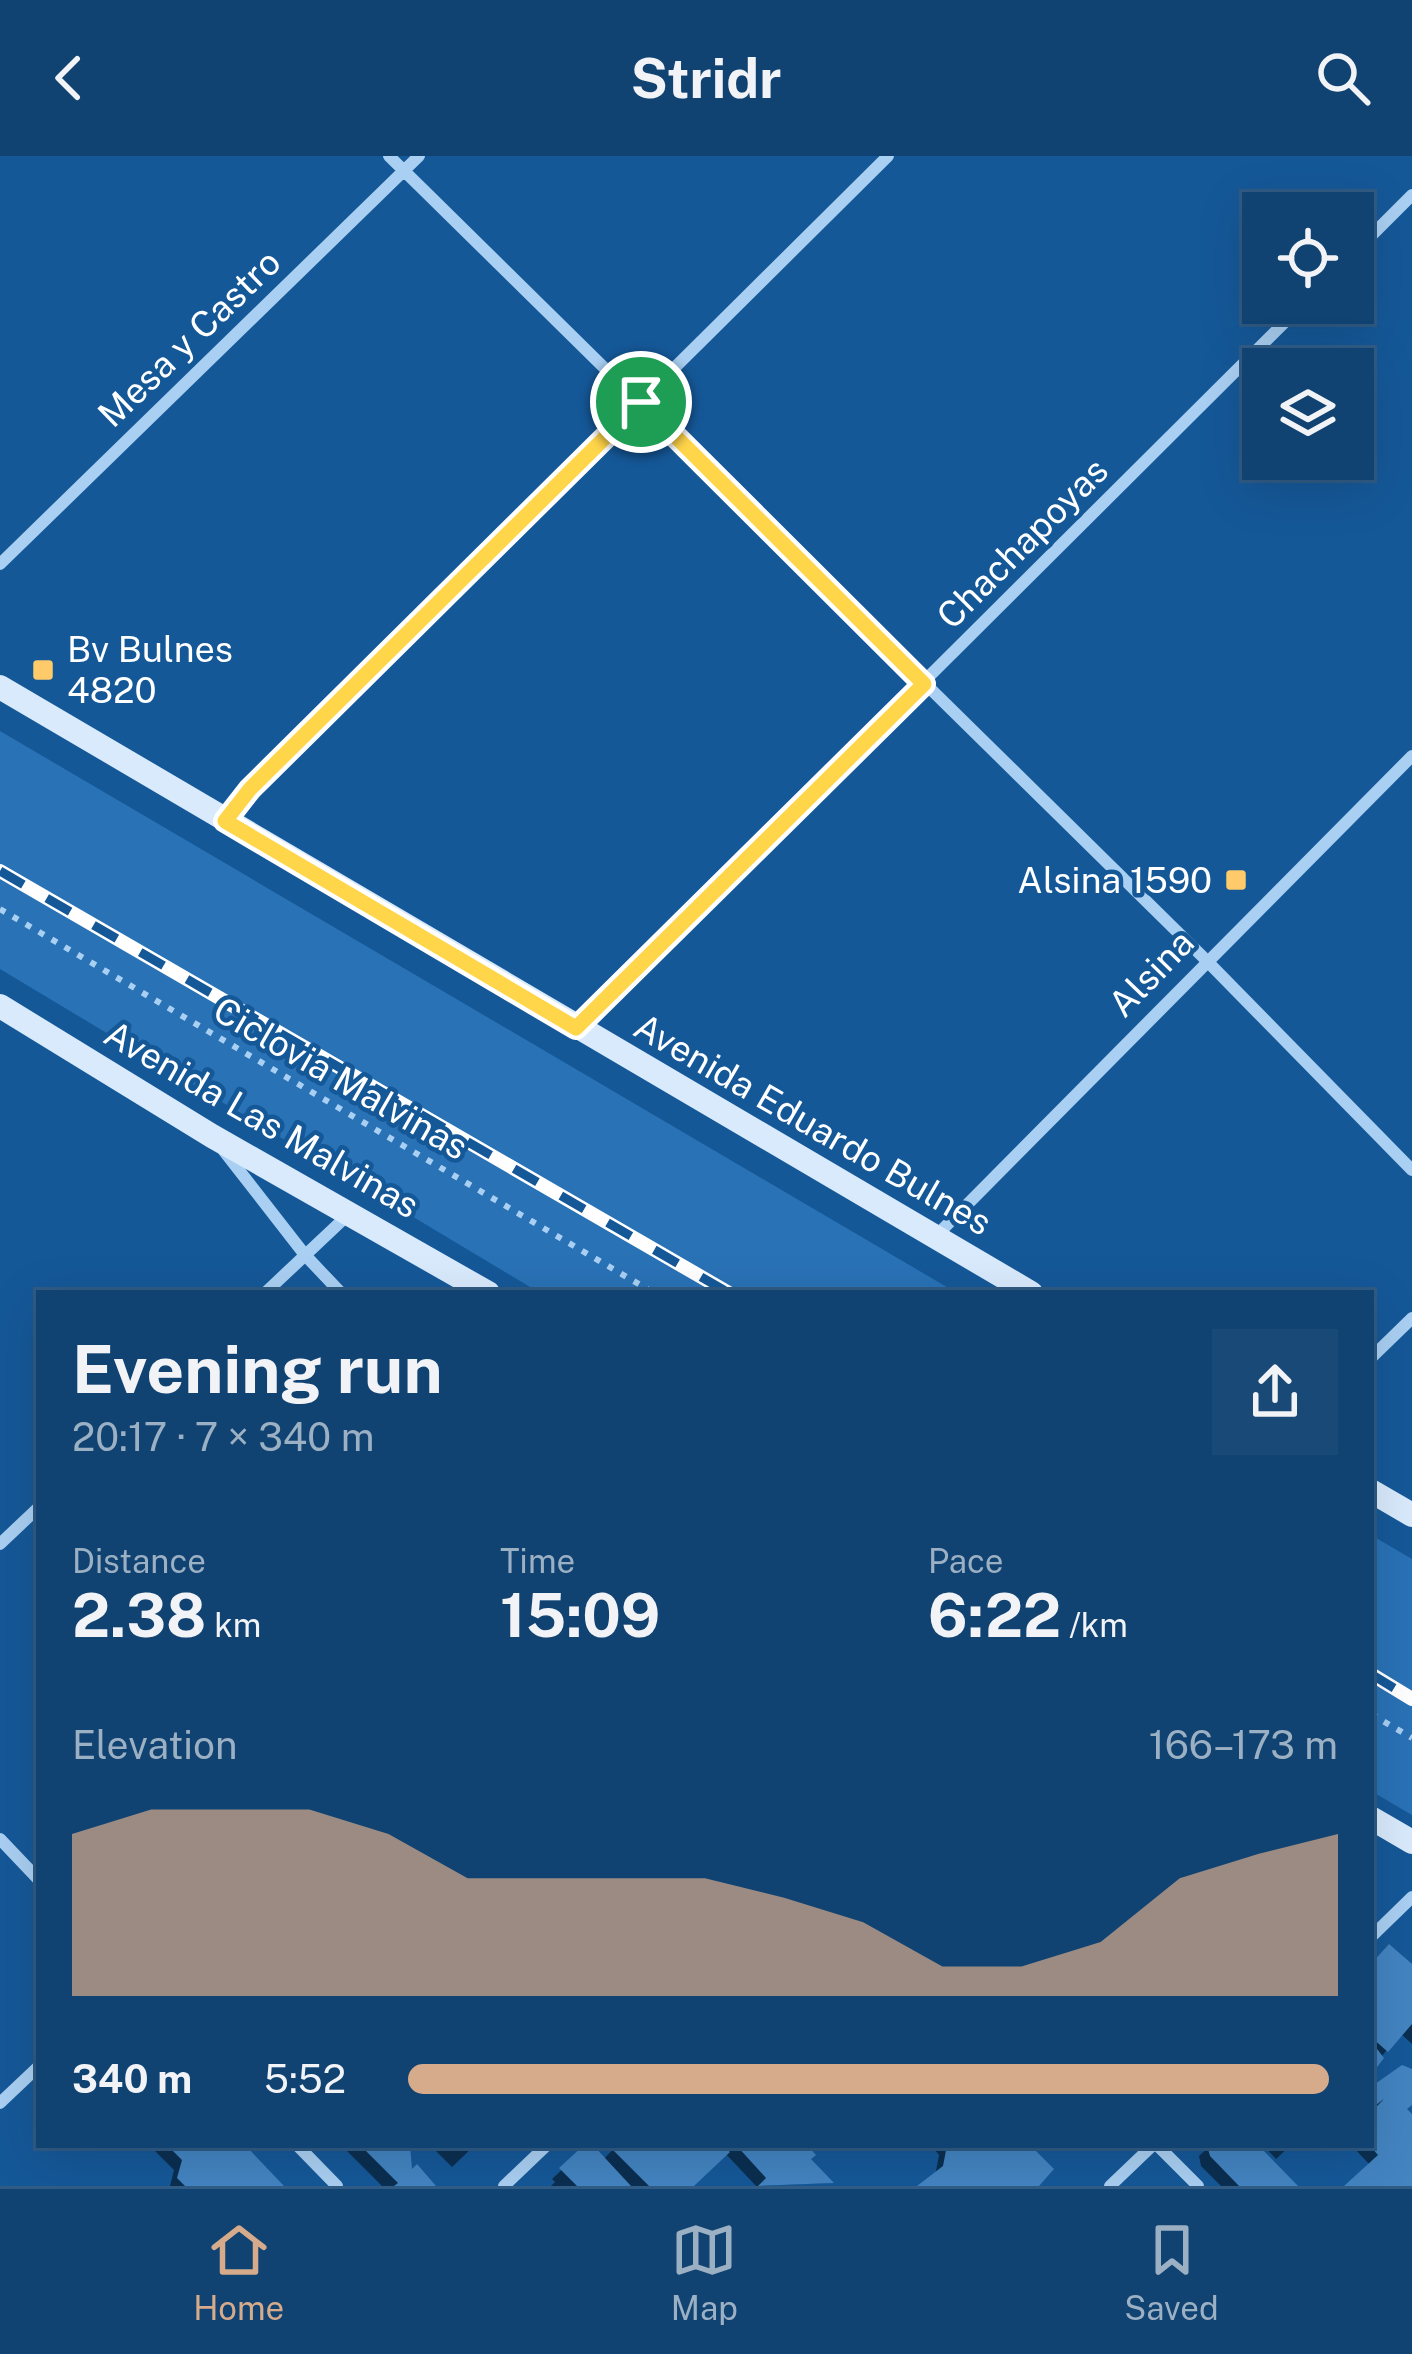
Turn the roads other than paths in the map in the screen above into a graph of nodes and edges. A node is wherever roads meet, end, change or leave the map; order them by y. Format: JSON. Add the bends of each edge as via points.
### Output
{"nodes":[{"id":1,"x":389,"y":156,"type":"edge"},
{"id":2,"x":419,"y":156,"type":"edge"},
{"id":3,"x":888,"y":156,"type":"edge"},
{"id":4,"x":404,"y":171,"type":"junction"},
{"id":5,"x":1412,"y":195,"type":"edge"},
{"id":6,"x":1374,"y":233,"type":"edge"},
{"id":7,"x":1283,"y":324,"type":"edge"},
{"id":8,"x":641,"y":402,"type":"junction"},
{"id":9,"x":0,"y":564,"type":"edge"},
{"id":10,"x":924,"y":684,"type":"junction"},
{"id":11,"x":0,"y":687,"type":"edge"},
{"id":12,"x":1412,"y":756,"type":"edge"},
{"id":13,"x":225,"y":821,"type":"junction"},
{"id":14,"x":1206,"y":960,"type":"junction"},
{"id":15,"x":0,"y":1006,"type":"edge"},
{"id":16,"x":576,"y":1028,"type":"junction"},
{"id":17,"x":212,"y":1136,"type":"junction"},
{"id":18,"x":1412,"y":1170,"type":"edge"},
{"id":19,"x":350,"y":1214,"type":"junction"},
{"id":20,"x":936,"y":1236,"type":"junction"},
{"id":21,"x":305,"y":1255,"type":"junction"},
{"id":22,"x":268,"y":1290,"type":"edge"},
{"id":23,"x":338,"y":1290,"type":"edge"},
{"id":24,"x":483,"y":1290,"type":"edge"},
{"id":25,"x":1026,"y":1290,"type":"edge"},
{"id":26,"x":1412,"y":1318,"type":"edge"},
{"id":27,"x":1374,"y":1355,"type":"edge"},
{"id":28,"x":1374,"y":1493,"type":"edge"},
{"id":29,"x":36,"y":1510,"type":"edge"},
{"id":30,"x":1412,"y":1515,"type":"edge"},
{"id":31,"x":0,"y":1544,"type":"edge"},
{"id":32,"x":1374,"y":1820,"type":"edge"},
{"id":33,"x":0,"y":1839,"type":"edge"},
{"id":34,"x":1412,"y":1842,"type":"edge"},
{"id":35,"x":36,"y":1877,"type":"edge"},
{"id":36,"x":1412,"y":1897,"type":"edge"},
{"id":37,"x":1374,"y":1933,"type":"edge"},
{"id":38,"x":36,"y":2069,"type":"edge"},
{"id":39,"x":0,"y":2103,"type":"edge"},
{"id":40,"x":300,"y":2148,"type":"edge"},
{"id":41,"x":545,"y":2148,"type":"edge"},
{"id":42,"x":1152,"y":2148,"type":"edge"},
{"id":43,"x":1158,"y":2148,"type":"edge"},
{"id":44,"x":337,"y":2186,"type":"edge"},
{"id":45,"x":504,"y":2186,"type":"edge"},
{"id":46,"x":1110,"y":2186,"type":"edge"},
{"id":47,"x":1198,"y":2186,"type":"edge"}],
"edges":[{"from":1,"to":4,"type":"street"},
{"from":2,"to":4,"type":"street","name":"Mesa y Castro"},
{"from":3,"to":8,"type":"street"},
{"from":4,"to":8,"type":"street"},
{"from":4,"to":9,"type":"street","name":"Mesa y Castro"},
{"from":5,"to":6,"type":"street"},
{"from":7,"to":10,"type":"street","name":"Chachapoyas"},
{"from":8,"to":10,"type":"street"},
{"from":8,"to":13,"type":"street"},
{"from":10,"to":14,"type":"street"},
{"from":10,"to":16,"type":"street","name":"Chachapoyas"},
{"from":11,"to":13,"type":"main road","name":"Avenida Eduardo Bulnes"},
{"from":12,"to":14,"type":"street","name":"Alsina"},
{"from":13,"to":16,"type":"main road","name":"Avenida Eduardo Bulnes"},
{"from":14,"to":18,"type":"street"},
{"from":14,"to":20,"type":"street","name":"Alsina"},
{"from":15,"to":17,"type":"main road","name":"Avenida Las Malvinas"},
{"from":16,"to":20,"type":"main road","name":"Avenida Eduardo Bulnes"},
{"from":17,"to":19,"type":"main road","name":"Avenida Las Malvinas"},
{"from":17,"to":21,"type":"street"},
{"from":19,"to":21,"type":"street"},
{"from":19,"to":24,"type":"main road","name":"Avenida Las Malvinas"},
{"from":20,"to":25,"type":"main road","name":"Avenida Eduardo Bulnes"},
{"from":21,"to":22,"type":"street"},
{"from":21,"to":23,"type":"street"},
{"from":26,"to":27,"type":"street"},
{"from":28,"to":30,"type":"main road"},
{"from":29,"to":31,"type":"street"},
{"from":32,"to":34,"type":"main road"},
{"from":33,"to":35,"type":"street"},
{"from":36,"to":37,"type":"street"},
{"from":38,"to":39,"type":"street"},
{"from":40,"to":44,"type":"street"},
{"from":41,"to":45,"type":"street"},
{"from":42,"to":46,"type":"street"},
{"from":43,"to":47,"type":"street"}]}
